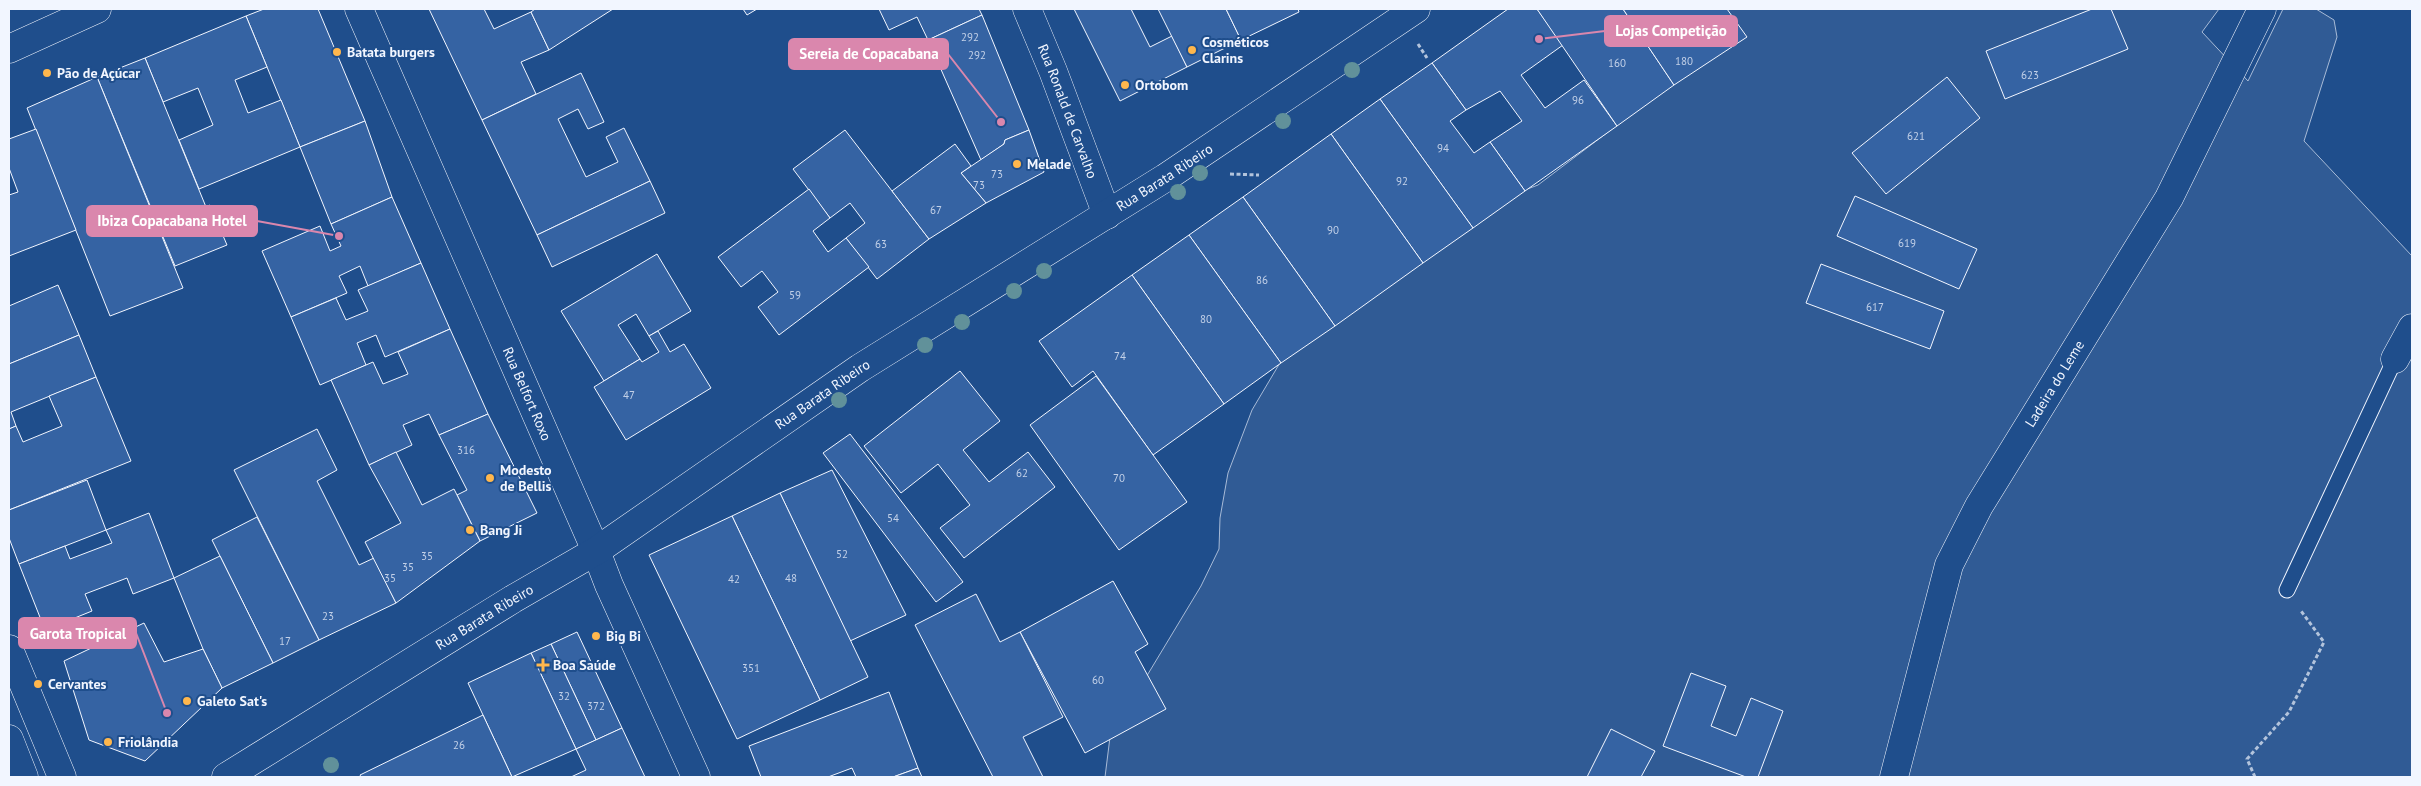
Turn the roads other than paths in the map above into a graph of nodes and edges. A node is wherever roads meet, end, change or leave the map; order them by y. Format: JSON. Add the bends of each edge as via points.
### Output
{"nodes":[{"id":1,"x":97,"y":9,"type":"edge"},
{"id":2,"x":360,"y":9,"type":"edge"},
{"id":3,"x":1027,"y":9,"type":"edge"},
{"id":4,"x":1416,"y":9,"type":"edge"},
{"id":5,"x":2262,"y":9,"type":"edge"},
{"id":6,"x":9,"y":49,"type":"edge"},
{"id":7,"x":1107,"y":215,"type":"junction"},
{"id":8,"x":2412,"y":328,"type":"edge"},
{"id":9,"x":2395,"y":359,"type":"joint"},
{"id":10,"x":596,"y":551,"type":"junction"},
{"id":11,"x":2286,"y":590,"type":"road end"},
{"id":12,"x":9,"y":649,"type":"edge"},
{"id":13,"x":9,"y":740,"type":"edge"},
{"id":14,"x":24,"y":777,"type":"edge"},
{"id":15,"x":62,"y":777,"type":"edge"},
{"id":16,"x":226,"y":777,"type":"edge"},
{"id":17,"x":696,"y":777,"type":"edge"},
{"id":18,"x":1894,"y":777,"type":"edge"}],
"edges":[{"from":1,"to":6,"type":"street"},
{"from":2,"to":10,"type":"street","name":"Rua Belfort Roxo"},
{"from":3,"to":7,"type":"street","name":"Rua Ronald de Carvalho"},
{"from":4,"to":7,"type":"street","name":"Rua Barata Ribeiro"},
{"from":5,"to":18,"type":"street","name":"Ladeira do Leme","via":[[2169,198],[1979,506],[1950,565]]},
{"from":7,"to":10,"type":"street","name":"Rua Barata Ribeiro","via":[[860,368]]},
{"from":8,"to":9,"type":"street"},
{"from":9,"to":11,"type":"lane"},
{"from":10,"to":16,"type":"street","name":"Rua Barata Ribeiro"},
{"from":10,"to":17,"type":"street","name":"Rua Belfort Roxo"},
{"from":12,"to":15,"type":"street"},
{"from":13,"to":14,"type":"street"}]}
